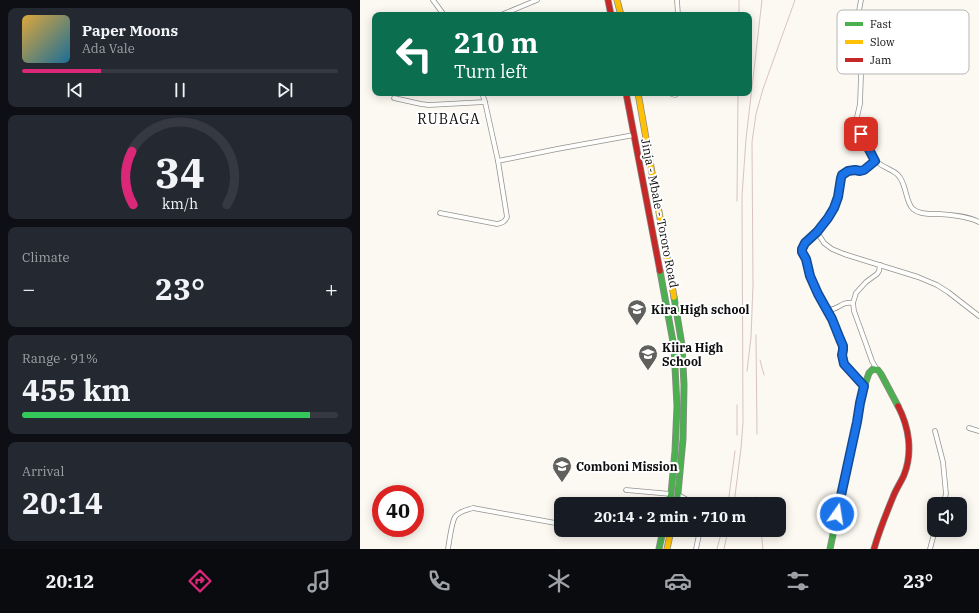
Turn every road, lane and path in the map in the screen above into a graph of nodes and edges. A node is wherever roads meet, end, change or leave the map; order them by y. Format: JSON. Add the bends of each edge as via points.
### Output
{"nodes":[{"id":1,"x":433,"y":0,"type":"edge"},
{"id":2,"x":537,"y":0,"type":"edge"},
{"id":3,"x":608,"y":0,"type":"edge"},
{"id":4,"x":617,"y":0,"type":"edge"},
{"id":5,"x":677,"y":0,"type":"edge"},
{"id":6,"x":861,"y":0,"type":"edge"},
{"id":7,"x":859,"y":10,"type":"edge"},
{"id":8,"x":442,"y":12,"type":"edge"},
{"id":9,"x":508,"y":12,"type":"edge"},
{"id":10,"x":610,"y":12,"type":"edge"},
{"id":11,"x":620,"y":12,"type":"edge"},
{"id":12,"x":678,"y":12,"type":"edge"},
{"id":13,"x":861,"y":74,"type":"edge"},
{"id":14,"x":483,"y":96,"type":"edge"},
{"id":15,"x":627,"y":96,"type":"edge"},
{"id":16,"x":639,"y":96,"type":"edge"},
{"id":17,"x":394,"y":98,"type":"dead end"},
{"id":18,"x":485,"y":102,"type":"junction"},
{"id":19,"x":634,"y":135,"type":"junction"},
{"id":20,"x":498,"y":161,"type":"junction"},
{"id":21,"x":875,"y":161,"type":"junction"},
{"id":22,"x":440,"y":213,"type":"dead end"},
{"id":23,"x":979,"y":222,"type":"edge"},
{"id":24,"x":817,"y":232,"type":"junction"},
{"id":25,"x":880,"y":265,"type":"junction"},
{"id":26,"x":853,"y":303,"type":"junction"},
{"id":27,"x":827,"y":310,"type":"junction"},
{"id":28,"x":979,"y":316,"type":"edge"},
{"id":29,"x":872,"y":361,"type":"junction"},
{"id":30,"x":878,"y":370,"type":"junction"},
{"id":31,"x":869,"y":374,"type":"junction"},
{"id":32,"x":864,"y":386,"type":"junction"},
{"id":33,"x":969,"y":428,"type":"dead end"},
{"id":34,"x":935,"y":431,"type":"dead end"},
{"id":35,"x":979,"y":431,"type":"edge"},
{"id":36,"x":626,"y":490,"type":"dead end"},
{"id":37,"x":671,"y":494,"type":"junction"},
{"id":38,"x":678,"y":495,"type":"joint"},
{"id":39,"x":670,"y":497,"type":"edge"},
{"id":40,"x":682,"y":497,"type":"edge"},
{"id":41,"x":945,"y":497,"type":"edge"},
{"id":42,"x":554,"y":523,"type":"edge"},
{"id":43,"x":662,"y":537,"type":"edge"},
{"id":44,"x":670,"y":537,"type":"edge"},
{"id":45,"x":699,"y":537,"type":"edge"},
{"id":46,"x":933,"y":537,"type":"edge"},
{"id":47,"x":448,"y":549,"type":"edge"},
{"id":48,"x":659,"y":549,"type":"edge"},
{"id":49,"x":667,"y":549,"type":"edge"},
{"id":50,"x":696,"y":549,"type":"edge"},
{"id":51,"x":830,"y":549,"type":"edge"},
{"id":52,"x":874,"y":549,"type":"edge"},
{"id":53,"x":930,"y":549,"type":"edge"}],
"edges":[{"from":1,"to":8,"type":"street"},
{"from":2,"to":9,"type":"street"},
{"from":3,"to":10,"type":"main road"},
{"from":4,"to":11,"type":"main road"},
{"from":5,"to":12,"type":"street"},
{"from":6,"to":7,"type":"street"},
{"from":13,"to":21,"type":"street","via":[[857,117],[861,134]]},
{"from":14,"to":18,"type":"street"},
{"from":15,"to":19,"type":"main road","name":"Jinja - Mbale - Tororo Road"},
{"from":16,"to":38,"type":"main road","name":"Jinja - Mbale - Tororo Road","via":[[682,345],[684,406]]},
{"from":17,"to":18,"type":"street","via":[[429,105]]},
{"from":18,"to":20,"type":"street"},
{"from":19,"to":20,"type":"street"},
{"from":19,"to":37,"type":"main road","name":"Jinja - Mbale - Tororo Road","via":[[674,347],[677,406]]},
{"from":20,"to":22,"type":"street","via":[[507,217],[505,221],[497,224]]},
{"from":21,"to":23,"type":"street","via":[[902,179],[913,209],[926,214],[959,216]]},
{"from":21,"to":24,"type":"street","via":[[864,170],[848,171],[842,175],[834,208]]},
{"from":24,"to":25,"type":"street","via":[[824,243],[832,249]]},
{"from":24,"to":27,"type":"street","via":[[805,243],[802,252],[810,276]]},
{"from":25,"to":26,"type":"street","via":[[877,274],[856,293]]},
{"from":25,"to":28,"type":"street","via":[[937,285]]},
{"from":26,"to":27,"type":"street","via":[[846,302],[834,310]]},
{"from":26,"to":29,"type":"street"},
{"from":27,"to":32,"type":"street","via":[[843,346],[844,364]]},
{"from":29,"to":30,"type":"street"},
{"from":29,"to":31,"type":"street"},
{"from":30,"to":31,"type":"main road","via":[[873,369]]},
{"from":30,"to":52,"type":"main road","via":[[904,416],[909,441],[905,474]]},
{"from":31,"to":32,"type":"main road"},
{"from":32,"to":51,"type":"main road"},
{"from":33,"to":35,"type":"street"},
{"from":34,"to":41,"type":"street","via":[[943,462]]},
{"from":36,"to":37,"type":"street"},
{"from":37,"to":39,"type":"main road","name":"Jinja - Mbale - Tororo Road"},
{"from":38,"to":40,"type":"street"},
{"from":42,"to":47,"type":"street","via":[[473,508],[459,513],[455,518]]},
{"from":43,"to":48,"type":"main road"},
{"from":44,"to":49,"type":"main road"},
{"from":45,"to":50,"type":"street"},
{"from":46,"to":53,"type":"street"}]}
